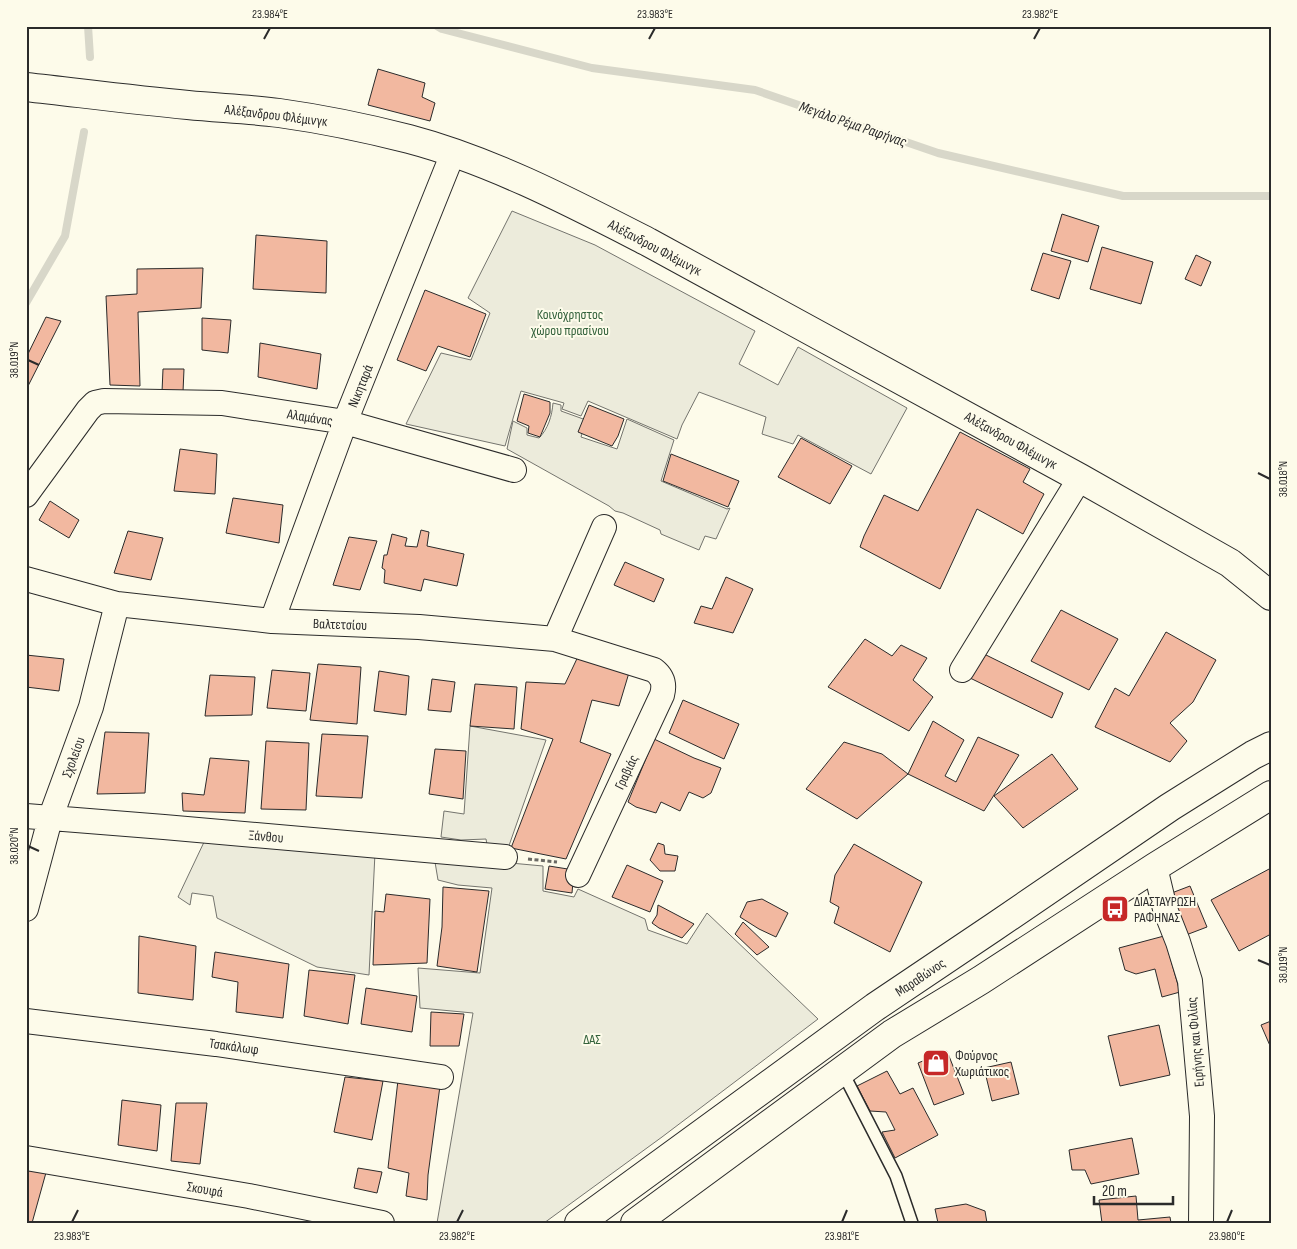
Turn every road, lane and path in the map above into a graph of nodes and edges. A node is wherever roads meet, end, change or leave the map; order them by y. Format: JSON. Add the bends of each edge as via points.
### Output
{"nodes":[{"id":1,"x":26,"y":87,"type":"edge"},
{"id":2,"x":453,"y":153,"type":"junction"},
{"id":3,"x":345,"y":422,"type":"junction"},
{"id":4,"x":514,"y":470,"type":"dead end"},
{"id":5,"x":1080,"y":478,"type":"junction"},
{"id":6,"x":26,"y":496,"type":"edge"},
{"id":7,"x":604,"y":527,"type":"dead end"},
{"id":8,"x":1230,"y":563,"type":"junction"},
{"id":9,"x":1271,"y":575,"type":"edge"},
{"id":10,"x":26,"y":579,"type":"edge"},
{"id":11,"x":1271,"y":596,"type":"edge"},
{"id":12,"x":117,"y":604,"type":"junction"},
{"id":13,"x":272,"y":621,"type":"junction"},
{"id":14,"x":556,"y":639,"type":"junction"},
{"id":15,"x":654,"y":670,"type":"joint"},
{"id":16,"x":962,"y":670,"type":"dead end"},
{"id":17,"x":1271,"y":746,"type":"edge"},
{"id":18,"x":1271,"y":795,"type":"edge"},
{"id":19,"x":26,"y":816,"type":"edge"},
{"id":20,"x":50,"y":819,"type":"junction"},
{"id":21,"x":505,"y":857,"type":"joint"},
{"id":22,"x":1155,"y":867,"type":"junction"},
{"id":23,"x":580,"y":870,"type":"joint"},
{"id":24,"x":26,"y":909,"type":"edge"},
{"id":25,"x":26,"y":1021,"type":"edge"},
{"id":26,"x":842,"y":1071,"type":"junction"},
{"id":27,"x":441,"y":1077,"type":"dead end"},
{"id":28,"x":26,"y":1158,"type":"edge"},
{"id":29,"x":382,"y":1223,"type":"edge"},
{"id":30,"x":579,"y":1223,"type":"edge"},
{"id":31,"x":635,"y":1223,"type":"edge"},
{"id":32,"x":912,"y":1223,"type":"edge"},
{"id":33,"x":1201,"y":1223,"type":"edge"}],
"edges":[{"from":1,"to":2,"type":"main road","name":"Αλέξανδρου Φλέμινγκ","via":[[278,113],[410,139]]},
{"from":2,"to":3,"type":"street","name":"Νικηταρά"},
{"from":2,"to":5,"type":"main road","name":"Αλέξανδρου Φλέμινγκ","via":[[593,213]]},
{"from":3,"to":4,"type":"street","name":"Αλαμάνας"},
{"from":3,"to":6,"type":"street","name":"Αλαμάνας","via":[[222,403],[100,402],[88,410]]},
{"from":3,"to":13,"type":"street","name":"Νικηταρά"},
{"from":5,"to":8,"type":"main road","name":"Αλέξανδρου Φλέμινγκ"},
{"from":5,"to":16,"type":"street"},
{"from":7,"to":14,"type":"street"},
{"from":8,"to":9,"type":"main road","name":"Αλέξανδρου Φλέμινγκ"},
{"from":8,"to":11,"type":"main road","name":"Αλέξανδρου Φλέμινγκ"},
{"from":10,"to":12,"type":"street","name":"Βαλτετσίου"},
{"from":12,"to":13,"type":"street","name":"Βαλτετσίου"},
{"from":12,"to":20,"type":"street","name":"Σχολείου","via":[[91,708]]},
{"from":13,"to":14,"type":"street","name":"Βαλτετσίου","via":[[420,627]]},
{"from":14,"to":15,"type":"street","name":"Βαλτετσίου"},
{"from":15,"to":23,"type":"street","name":"Γραβιάς","via":[[663,680],[662,695]]},
{"from":17,"to":30,"type":"main road","name":"Μαραθώνος","via":[[1170,807],[875,1007]]},
{"from":18,"to":22,"type":"main road"},
{"from":19,"to":20,"type":"street","name":"Ξάνθου"},
{"from":20,"to":21,"type":"street","name":"Ξάνθου"},
{"from":20,"to":24,"type":"street","name":"Σχολείου"},
{"from":21,"to":23,"type":"path"},
{"from":22,"to":26,"type":"main road","via":[[892,1034]]},
{"from":22,"to":33,"type":"street","name":"Ειρήνης και Φιλίας","via":[[1190,981],[1202,1116]]},
{"from":25,"to":27,"type":"street","name":"Τσακάλωφ","via":[[216,1044]]},
{"from":26,"to":31,"type":"main road"},
{"from":26,"to":32,"type":"lane","via":[[896,1176]]},
{"from":28,"to":29,"type":"street","name":"Σκουφά"}]}
